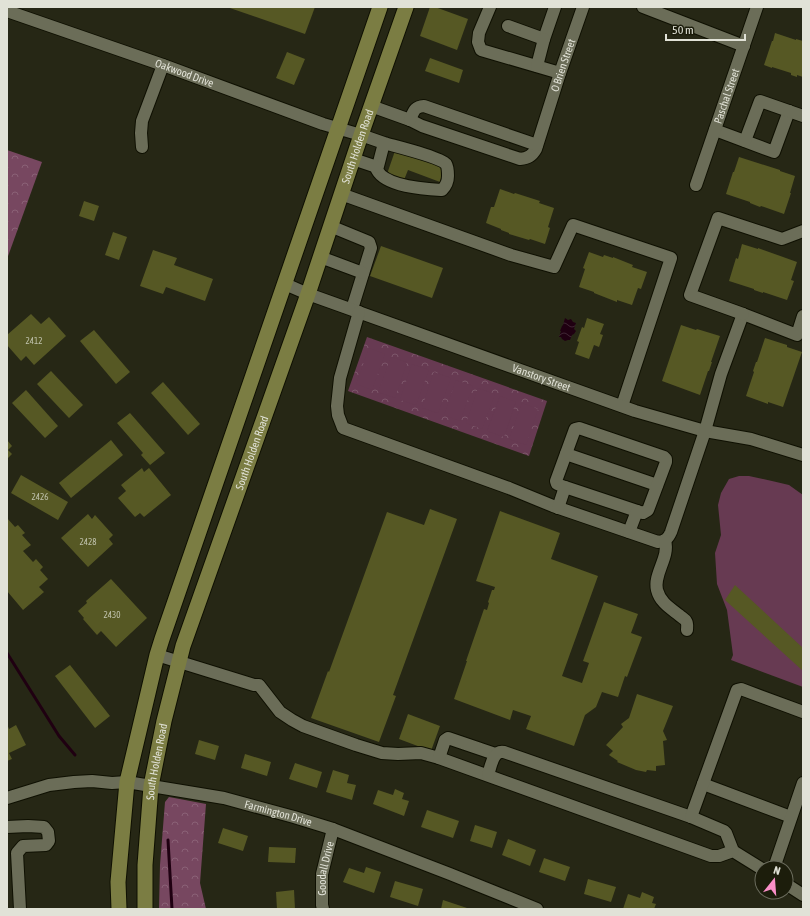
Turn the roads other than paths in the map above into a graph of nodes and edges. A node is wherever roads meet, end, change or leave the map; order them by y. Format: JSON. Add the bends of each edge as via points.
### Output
{"nodes":[{"id":1,"x":380,"y":7,"type":"edge"},
{"id":2,"x":406,"y":7,"type":"edge"},
{"id":3,"x":490,"y":7,"type":"edge"},
{"id":4,"x":555,"y":7,"type":"edge"},
{"id":5,"x":583,"y":7,"type":"edge"},
{"id":6,"x":643,"y":7,"type":"edge"},
{"id":7,"x":757,"y":7,"type":"edge"},
{"id":8,"x":7,"y":11,"type":"edge"},
{"id":9,"x":508,"y":26,"type":"dead end"},
{"id":10,"x":544,"y":39,"type":"junction"},
{"id":11,"x":744,"y":46,"type":"junction"},
{"id":12,"x":163,"y":65,"type":"junction"},
{"id":13,"x":536,"y":66,"type":"junction"},
{"id":14,"x":560,"y":73,"type":"junction"},
{"id":15,"x":371,"y":106,"type":"junction"},
{"id":16,"x":789,"y":111,"type":"junction"},
{"id":17,"x":803,"y":116,"type":"edge"},
{"id":18,"x":410,"y":120,"type":"junction"},
{"id":19,"x":338,"y":128,"type":"junction"},
{"id":20,"x":715,"y":130,"type":"junction"},
{"id":21,"x":361,"y":135,"type":"junction"},
{"id":22,"x":745,"y":141,"type":"junction"},
{"id":23,"x":384,"y":143,"type":"junction"},
{"id":24,"x":537,"y":145,"type":"junction"},
{"id":25,"x":142,"y":147,"type":"dead end"},
{"id":26,"x":353,"y":159,"type":"junction"},
{"id":27,"x":377,"y":167,"type":"junction"},
{"id":28,"x":696,"y":184,"type":"dead end"},
{"id":29,"x":341,"y":194,"type":"junction"},
{"id":30,"x":330,"y":226,"type":"junction"},
{"id":31,"x":803,"y":230,"type":"edge"},
{"id":32,"x":320,"y":257,"type":"junction"},
{"id":33,"x":363,"y":273,"type":"junction"},
{"id":34,"x":285,"y":284,"type":"junction"},
{"id":35,"x":308,"y":294,"type":"junction"},
{"id":36,"x":355,"y":311,"type":"junction"},
{"id":37,"x":743,"y":314,"type":"junction"},
{"id":38,"x":803,"y":316,"type":"edge"},
{"id":39,"x":622,"y":406,"type":"junction"},
{"id":40,"x":705,"y":431,"type":"junction"},
{"id":41,"x":566,"y":454,"type":"junction"},
{"id":42,"x":803,"y":455,"type":"edge"},
{"id":43,"x":657,"y":485,"type":"junction"},
{"id":44,"x":565,"y":487,"type":"junction"},
{"id":45,"x":556,"y":507,"type":"junction"},
{"id":46,"x":637,"y":511,"type":"junction"},
{"id":47,"x":629,"y":532,"type":"junction"},
{"id":48,"x":664,"y":541,"type":"junction"},
{"id":49,"x":687,"y":630,"type":"dead end"},
{"id":50,"x":157,"y":655,"type":"junction"},
{"id":51,"x":180,"y":661,"type":"junction"},
{"id":52,"x":803,"y":712,"type":"edge"},
{"id":53,"x":495,"y":754,"type":"junction"},
{"id":54,"x":439,"y":758,"type":"junction"},
{"id":55,"x":488,"y":775,"type":"junction"},
{"id":56,"x":127,"y":782,"type":"junction"},
{"id":57,"x":803,"y":783,"type":"edge"},
{"id":58,"x":703,"y":784,"type":"junction"},
{"id":59,"x":151,"y":786,"type":"junction"},
{"id":60,"x":7,"y":798,"type":"edge"},
{"id":61,"x":691,"y":817,"type":"junction"},
{"id":62,"x":791,"y":817,"type":"junction"},
{"id":63,"x":7,"y":827,"type":"edge"},
{"id":64,"x":334,"y":829,"type":"junction"},
{"id":65,"x":733,"y":850,"type":"junction"},
{"id":66,"x":777,"y":860,"type":"edge"},
{"id":67,"x":754,"y":864,"type":"edge"},
{"id":68,"x":794,"y":889,"type":"edge"},
{"id":69,"x":803,"y":895,"type":"edge"},
{"id":70,"x":20,"y":909,"type":"edge"},
{"id":71,"x":119,"y":909,"type":"edge"},
{"id":72,"x":145,"y":909,"type":"edge"},
{"id":73,"x":323,"y":909,"type":"edge"},
{"id":74,"x":537,"y":909,"type":"edge"}],
"edges":[{"from":1,"to":19,"type":"main road","name":"South Holden Road"},
{"from":2,"to":15,"type":"main road","name":"South Holden Road"},
{"from":3,"to":13,"type":"street","via":[[479,33],[478,42],[481,50]]},
{"from":4,"to":10,"type":"street"},
{"from":5,"to":14,"type":"street","name":"O Brien Street"},
{"from":6,"to":11,"type":"street"},
{"from":7,"to":11,"type":"street","name":"Paschal Street"},
{"from":8,"to":12,"type":"street","name":"Oakwood Drive"},
{"from":9,"to":10,"type":"street"},
{"from":10,"to":13,"type":"street"},
{"from":11,"to":20,"type":"street","name":"Paschal Street"},
{"from":12,"to":19,"type":"street","name":"Oakwood Drive"},
{"from":12,"to":25,"type":"street","via":[[142,121]]},
{"from":13,"to":14,"type":"street"},
{"from":14,"to":24,"type":"street","name":"O Brien Street"},
{"from":15,"to":18,"type":"street"},
{"from":15,"to":21,"type":"main road","name":"South Holden Road"},
{"from":16,"to":17,"type":"street"},
{"from":16,"to":22,"type":"street","via":[[760,101]]},
{"from":16,"to":22,"type":"street","via":[[774,152]]},
{"from":18,"to":24,"type":"street","via":[[520,159],[532,154]]},
{"from":18,"to":24,"type":"street","via":[[414,109],[424,106]]},
{"from":19,"to":21,"type":"street","name":"Oakwood Drive"},
{"from":19,"to":34,"type":"main road","name":"South Holden Road"},
{"from":20,"to":22,"type":"street"},
{"from":20,"to":28,"type":"street","name":"Paschal Street"},
{"from":21,"to":23,"type":"street","name":"Oakwood Drive"},
{"from":21,"to":26,"type":"main road","name":"South Holden Road"},
{"from":23,"to":27,"type":"street"},
{"from":23,"to":27,"type":"street","name":"Oakwood Drive","via":[[439,160],[447,165],[448,180],[442,190],[412,187],[394,183],[379,174]]},
{"from":26,"to":27,"type":"street"},
{"from":26,"to":29,"type":"main road","name":"South Holden Road"},
{"from":29,"to":30,"type":"main road","name":"South Holden Road"},
{"from":29,"to":39,"type":"street","via":[[511,255],[554,267],[573,225],[671,258]]},
{"from":30,"to":32,"type":"main road","name":"South Holden Road"},
{"from":30,"to":33,"type":"street","via":[[368,242],[371,248]]},
{"from":31,"to":37,"type":"street","via":[[782,239],[718,218],[690,295]]},
{"from":32,"to":33,"type":"street"},
{"from":32,"to":35,"type":"main road","name":"South Holden Road"},
{"from":33,"to":36,"type":"street"},
{"from":34,"to":35,"type":"street","name":"Vanstory Street"},
{"from":34,"to":50,"type":"main road","name":"South Holden Road"},
{"from":35,"to":36,"type":"street","name":"Vanstory Street"},
{"from":35,"to":51,"type":"main road","name":"South Holden Road","via":[[183,646]]},
{"from":36,"to":39,"type":"street","name":"Vanstory Street"},
{"from":36,"to":45,"type":"street","via":[[339,383],[337,406],[343,428]]},
{"from":37,"to":38,"type":"street","via":[[797,335]]},
{"from":37,"to":40,"type":"street","via":[[721,374]]},
{"from":39,"to":40,"type":"street","name":"Vanstory Street"},
{"from":40,"to":42,"type":"street","name":"Vanstory Street","via":[[751,440]]},
{"from":40,"to":48,"type":"street","via":[[672,532]]},
{"from":41,"to":43,"type":"street"},
{"from":41,"to":43,"type":"street","via":[[575,429],[579,428],[664,457],[666,462]]},
{"from":41,"to":44,"type":"street","via":[[556,481]]},
{"from":43,"to":46,"type":"street","via":[[648,510],[643,513]]},
{"from":44,"to":45,"type":"street"},
{"from":44,"to":46,"type":"street"},
{"from":45,"to":47,"type":"street"},
{"from":46,"to":47,"type":"street"},
{"from":47,"to":48,"type":"street","via":[[658,542]]},
{"from":48,"to":49,"type":"street","via":[[666,550],[656,588],[666,606],[685,620]]},
{"from":50,"to":51,"type":"street"},
{"from":50,"to":56,"type":"main road","name":"South Holden Road"},
{"from":51,"to":54,"type":"street","via":[[254,685],[259,684],[280,712],[302,726],[382,753],[421,752]]},
{"from":51,"to":59,"type":"main road","name":"South Holden Road","via":[[164,721]]},
{"from":52,"to":58,"type":"street","via":[[741,689],[737,690]]},
{"from":53,"to":54,"type":"street","via":[[448,738]]},
{"from":53,"to":55,"type":"street"},
{"from":53,"to":61,"type":"street","via":[[504,752]]},
{"from":54,"to":55,"type":"street"},
{"from":55,"to":65,"type":"street","via":[[710,856],[718,856]]},
{"from":56,"to":59,"type":"street","name":"Farmington Drive"},
{"from":56,"to":60,"type":"street","name":"Farmington Drive","via":[[92,781],[50,785]]},
{"from":56,"to":71,"type":"main road","name":"South Holden Road","via":[[118,882]]},
{"from":57,"to":62,"type":"street"},
{"from":58,"to":61,"type":"street"},
{"from":58,"to":62,"type":"street"},
{"from":59,"to":64,"type":"street","name":"Farmington Drive","via":[[224,798]]},
{"from":59,"to":72,"type":"main road","name":"South Holden Road","via":[[145,865]]},
{"from":61,"to":65,"type":"street","via":[[724,831]]},
{"from":62,"to":66,"type":"street"},
{"from":63,"to":70,"type":"street","via":[[44,827],[48,832],[49,841],[46,845],[23,846],[17,853]]},
{"from":64,"to":73,"type":"street","name":"Goodall Drive","via":[[322,874]]},
{"from":64,"to":74,"type":"street","name":"Farmington Drive"},
{"from":65,"to":67,"type":"street"},
{"from":68,"to":69,"type":"street"}]}
